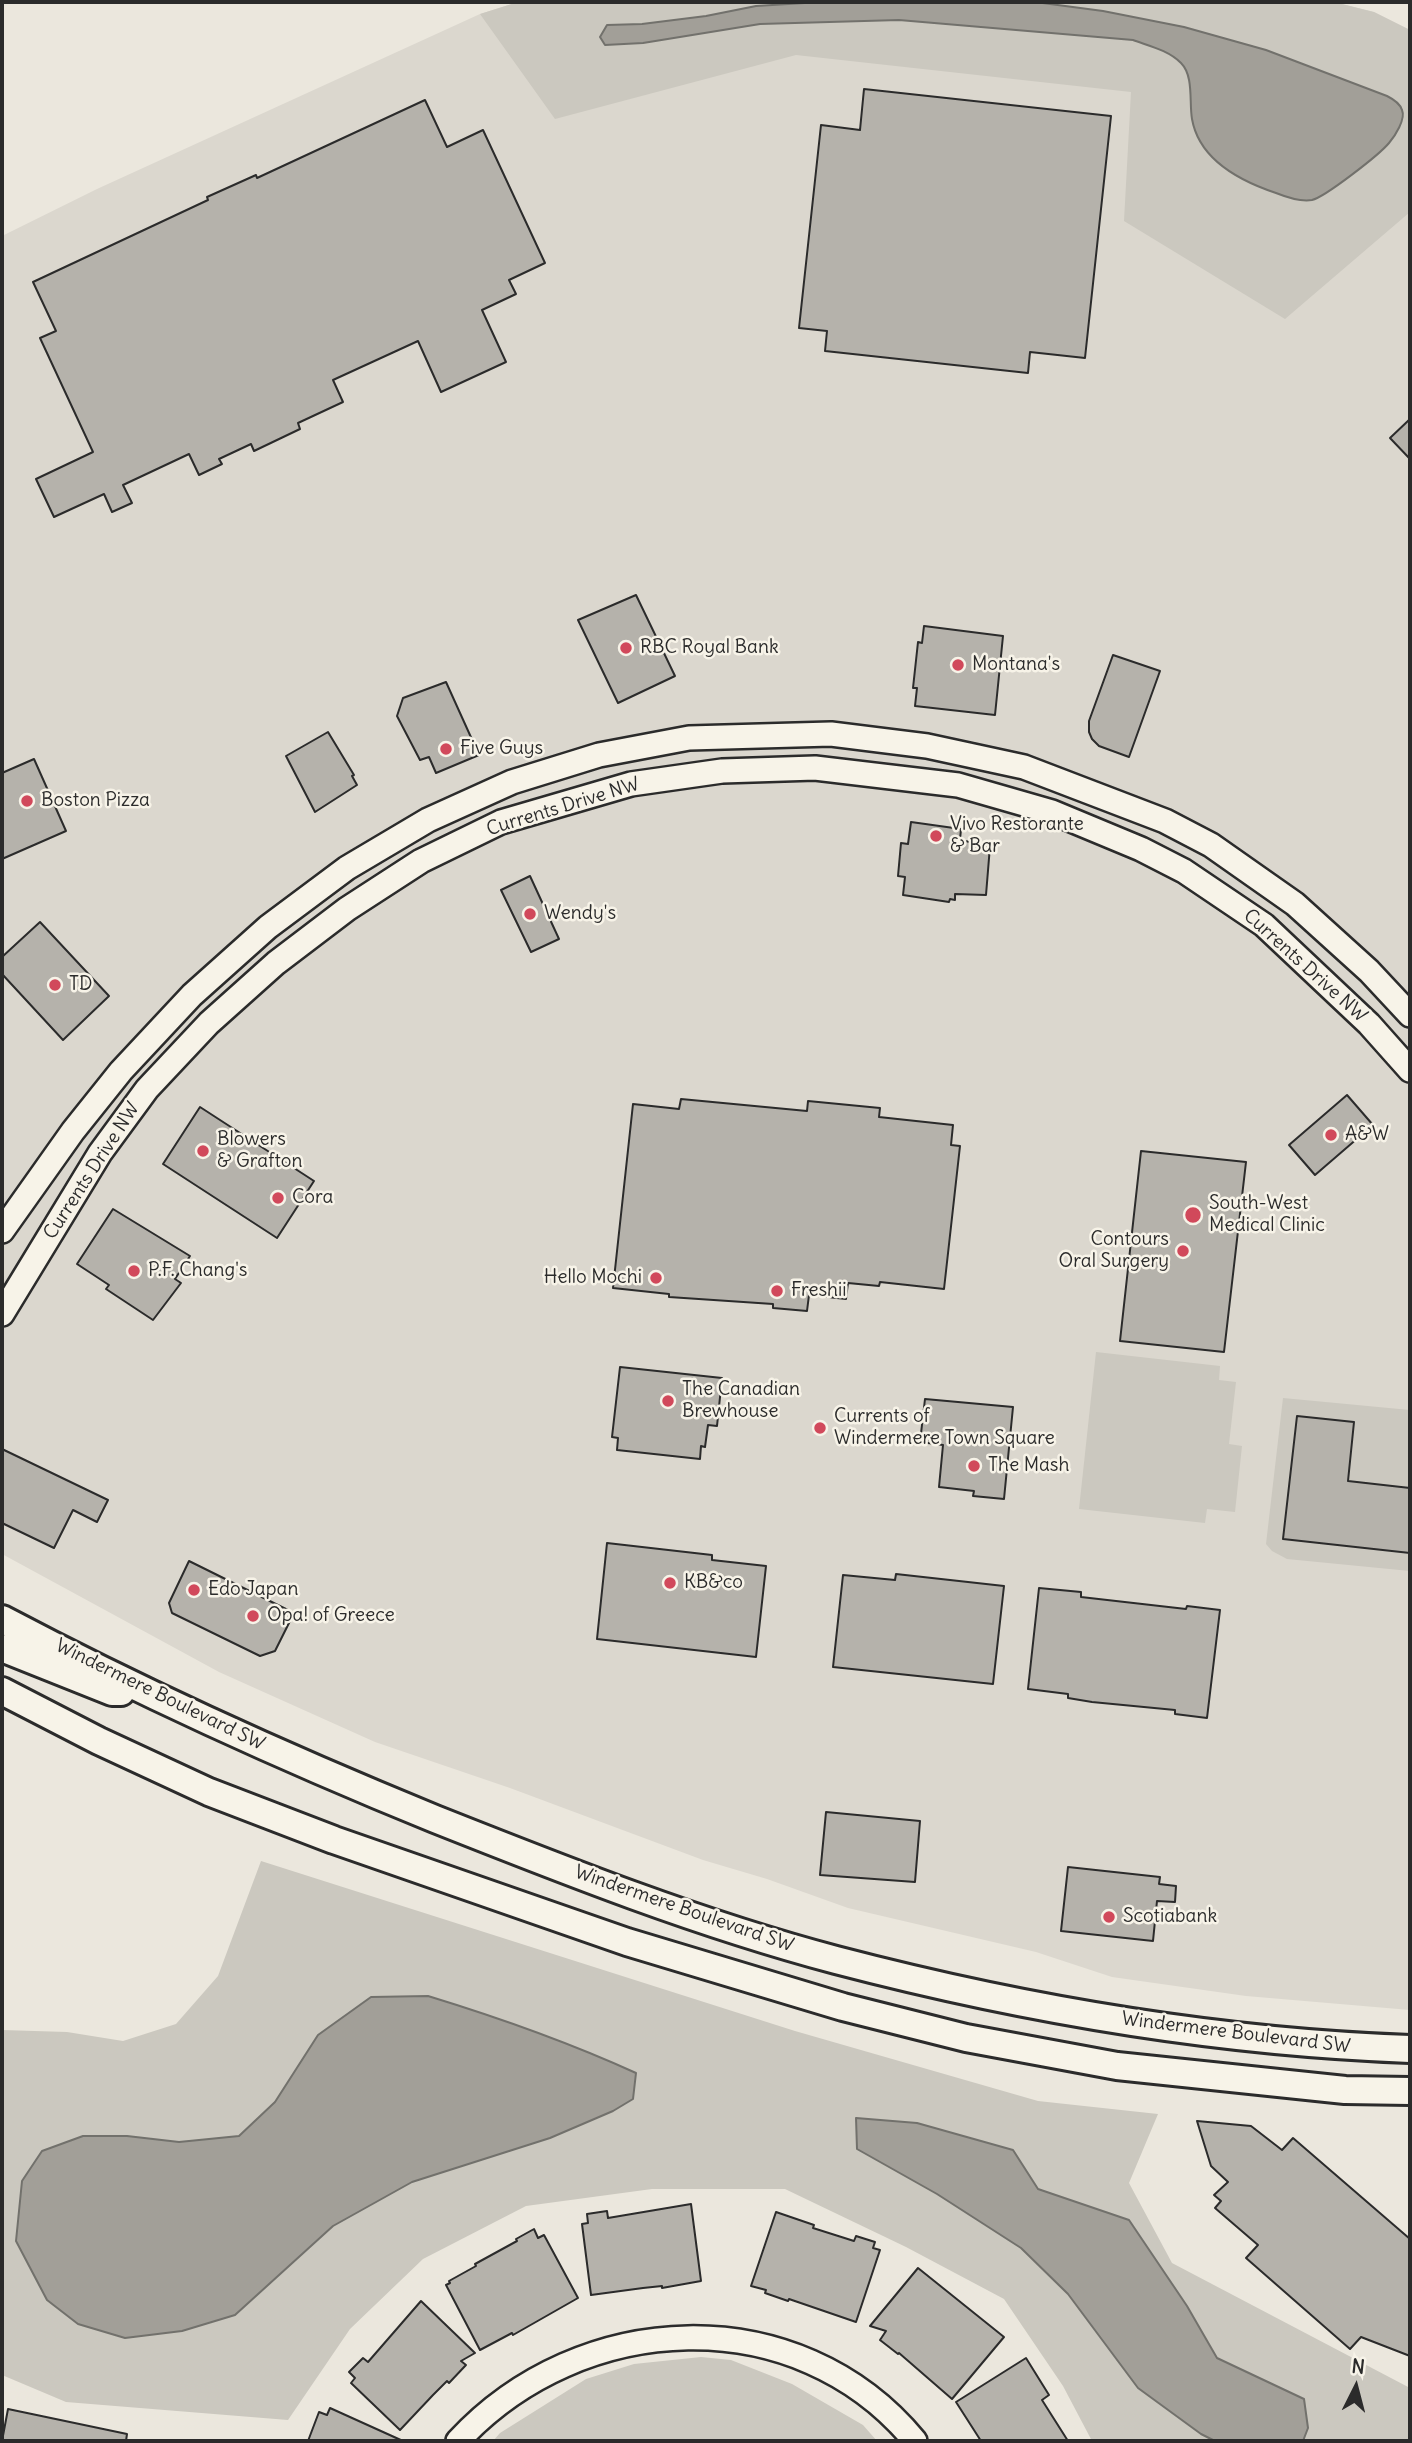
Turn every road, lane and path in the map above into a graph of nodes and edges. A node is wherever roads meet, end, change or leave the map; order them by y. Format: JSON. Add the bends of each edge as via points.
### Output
{"nodes":[{"id":1,"x":1410,"y":1015,"type":"edge"},
{"id":2,"x":1410,"y":1070,"type":"edge"},
{"id":3,"x":2,"y":1231,"type":"edge"},
{"id":4,"x":2,"y":1314,"type":"edge"},
{"id":5,"x":2,"y":1619,"type":"edge"},
{"id":6,"x":2,"y":1648,"type":"edge"},
{"id":7,"x":2,"y":1691,"type":"edge"},
{"id":8,"x":151,"y":1693,"type":"junction"},
{"id":9,"x":1410,"y":2049,"type":"edge"},
{"id":10,"x":1410,"y":2091,"type":"edge"},
{"id":11,"x":458,"y":2441,"type":"edge"},
{"id":12,"x":915,"y":2441,"type":"edge"}],
"edges":[{"from":1,"to":3,"type":"street","name":"Currents Drive NW","via":[[1295,904],[1211,845],[1166,821],[1024,767],[927,746],[831,734],[689,738],[599,755],[512,782],[428,820],[346,868],[268,927],[192,995],[121,1071]]},
{"from":2,"to":4,"type":"street","name":"Currents Drive NW","via":[[1370,1024],[1264,925],[1184,871],[1052,812],[958,785],[814,768],[722,771],[631,784],[501,822],[421,861],[276,963],[209,1023],[147,1089],[100,1153]]},
{"from":5,"to":8,"type":"main road","name":"Windermere Boulevard SW"},
{"from":6,"to":8,"type":"main road","via":[[112,1692]]},
{"from":7,"to":10,"type":"main road","via":[[209,1792],[334,1840],[627,1942],[843,2007],[966,2038],[1117,2066],[1345,2090]]},
{"from":8,"to":9,"type":"main road","name":"Windermere Boulevard SW","via":[[502,1846],[707,1920],[836,1960],[1133,2022]]},
{"from":11,"to":12,"type":"street","via":[[498,2402],[547,2372],[579,2358],[647,2340],[681,2337],[745,2342],[827,2370],[884,2409]]}]}
